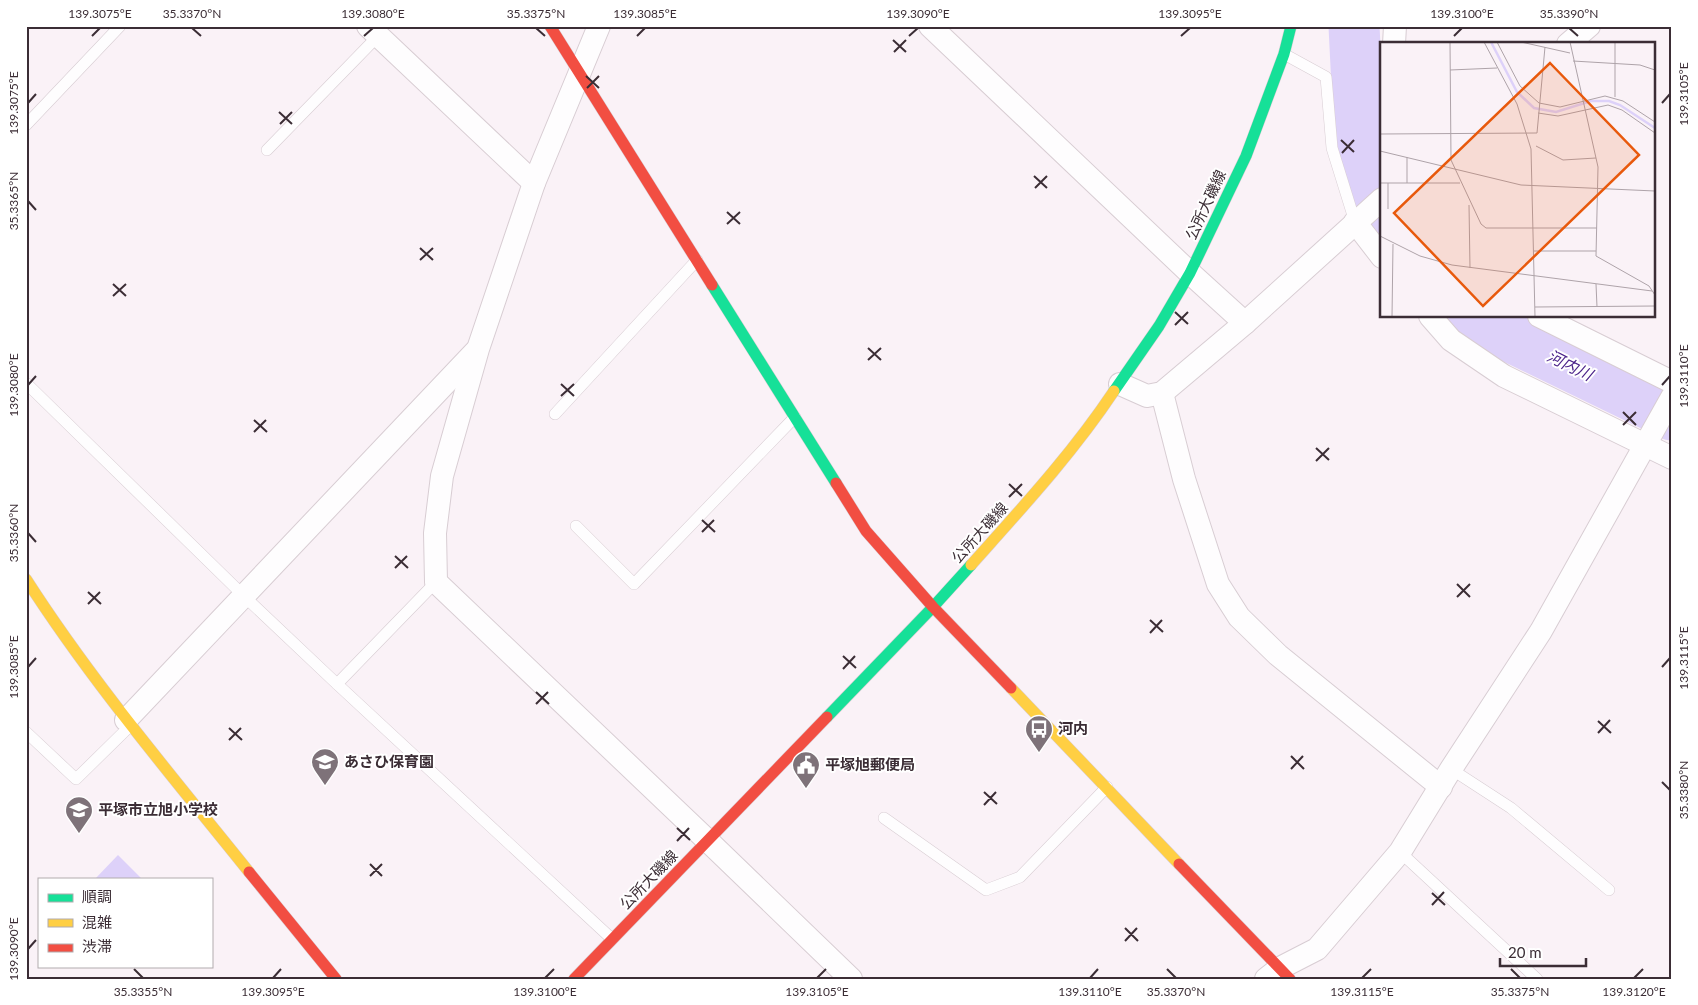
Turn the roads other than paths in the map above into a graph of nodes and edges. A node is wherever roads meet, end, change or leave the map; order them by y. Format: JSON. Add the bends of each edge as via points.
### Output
{"nodes":[{"id":1,"x":120,"y":26,"type":"edge"},
{"id":2,"x":550,"y":26,"type":"edge"},
{"id":3,"x":599,"y":26,"type":"edge"},
{"id":4,"x":930,"y":26,"type":"edge"},
{"id":5,"x":1291,"y":26,"type":"edge"},
{"id":6,"x":1395,"y":26,"type":"edge"},
{"id":7,"x":1589,"y":26,"type":"edge"},
{"id":8,"x":373,"y":31,"type":"edge"},
{"id":9,"x":1394,"y":42,"type":"edge"},
{"id":10,"x":1570,"y":42,"type":"edge"},
{"id":11,"x":1284,"y":54,"type":"junction"},
{"id":12,"x":580,"y":74,"type":"junction"},
{"id":13,"x":26,"y":124,"type":"edge"},
{"id":14,"x":267,"y":150,"type":"dead end"},
{"id":15,"x":534,"y":183,"type":"junction"},
{"id":16,"x":1380,"y":202,"type":"edge"},
{"id":17,"x":1356,"y":222,"type":"junction"},
{"id":18,"x":1380,"y":254,"type":"edge"},
{"id":19,"x":697,"y":260,"type":"junction"},
{"id":20,"x":1190,"y":273,"type":"junction"},
{"id":21,"x":1432,"y":318,"type":"edge"},
{"id":22,"x":1543,"y":318,"type":"edge"},
{"id":23,"x":1245,"y":323,"type":"junction"},
{"id":24,"x":478,"y":349,"type":"junction"},
{"id":25,"x":1672,"y":382,"type":"edge"},
{"id":26,"x":26,"y":383,"type":"edge"},
{"id":27,"x":1120,"y":384,"type":"junction"},
{"id":28,"x":1162,"y":393,"type":"junction"},
{"id":29,"x":1672,"y":397,"type":"edge"},
{"id":30,"x":556,"y":414,"type":"dead end"},
{"id":31,"x":796,"y":417,"type":"junction"},
{"id":32,"x":1644,"y":444,"type":"junction"},
{"id":33,"x":1672,"y":458,"type":"edge"},
{"id":34,"x":576,"y":526,"type":"dead end"},
{"id":35,"x":26,"y":579,"type":"edge"},
{"id":36,"x":436,"y":582,"type":"junction"},
{"id":37,"x":244,"y":596,"type":"junction"},
{"id":38,"x":933,"y":607,"type":"junction"},
{"id":39,"x":337,"y":684,"type":"junction"},
{"id":40,"x":128,"y":723,"type":"junction"},
{"id":41,"x":26,"y":732,"type":"edge"},
{"id":42,"x":1446,"y":778,"type":"junction"},
{"id":43,"x":1107,"y":788,"type":"junction"},
{"id":44,"x":884,"y":818,"type":"dead end"},
{"id":45,"x":708,"y":840,"type":"junction"},
{"id":46,"x":1400,"y":852,"type":"junction"},
{"id":47,"x":1609,"y":890,"type":"dead end"},
{"id":48,"x":612,"y":939,"type":"junction"},
{"id":49,"x":1279,"y":975,"type":"edge"},
{"id":50,"x":579,"y":977,"type":"edge"},
{"id":51,"x":336,"y":979,"type":"edge"},
{"id":52,"x":851,"y":979,"type":"edge"},
{"id":53,"x":1537,"y":979,"type":"edge"}],
"edges":[{"from":1,"to":13,"type":"lane"},
{"from":2,"to":12,"type":"street"},
{"from":3,"to":12,"type":"street"},
{"from":4,"to":20,"type":"street"},
{"from":5,"to":11,"type":"street","name":"公所大磯線"},
{"from":6,"to":9,"type":"street"},
{"from":7,"to":10,"type":"street"},
{"from":8,"to":14,"type":"lane"},
{"from":8,"to":15,"type":"street"},
{"from":11,"to":17,"type":"lane","via":[[1326,77],[1332,148]]},
{"from":11,"to":20,"type":"street","name":"公所大磯線","via":[[1246,156]]},
{"from":12,"to":15,"type":"street"},
{"from":12,"to":19,"type":"street"},
{"from":15,"to":24,"type":"street"},
{"from":16,"to":17,"type":"street"},
{"from":17,"to":18,"type":"street"},
{"from":17,"to":23,"type":"street"},
{"from":19,"to":30,"type":"lane"},
{"from":19,"to":31,"type":"street"},
{"from":20,"to":23,"type":"street"},
{"from":20,"to":27,"type":"street","name":"公所大磯線"},
{"from":21,"to":32,"type":"street","via":[[1451,340],[1504,376]]},
{"from":22,"to":25,"type":"street"},
{"from":23,"to":28,"type":"street"},
{"from":24,"to":36,"type":"street","via":[[442,476],[435,532]]},
{"from":24,"to":37,"type":"street"},
{"from":26,"to":37,"type":"lane"},
{"from":27,"to":28,"type":"street","via":[[1147,396]]},
{"from":27,"to":38,"type":"street","name":"公所大磯線","via":[[1047,480]]},
{"from":28,"to":42,"type":"street","via":[[1184,479],[1218,584],[1239,617],[1278,655]]},
{"from":29,"to":32,"type":"street"},
{"from":31,"to":34,"type":"lane","via":[[634,584]]},
{"from":31,"to":38,"type":"street","via":[[866,531]]},
{"from":32,"to":33,"type":"street"},
{"from":32,"to":42,"type":"street","via":[[1541,631]]},
{"from":35,"to":40,"type":"street"},
{"from":36,"to":39,"type":"lane"},
{"from":36,"to":45,"type":"street"},
{"from":37,"to":39,"type":"lane"},
{"from":37,"to":40,"type":"street"},
{"from":38,"to":43,"type":"street"},
{"from":38,"to":45,"type":"street","name":"公所大磯線"},
{"from":39,"to":48,"type":"lane"},
{"from":40,"to":41,"type":"lane","via":[[76,780]]},
{"from":40,"to":51,"type":"street"},
{"from":42,"to":46,"type":"street"},
{"from":42,"to":47,"type":"lane","via":[[1511,808]]},
{"from":43,"to":44,"type":"lane","via":[[1020,877],[986,890]]},
{"from":43,"to":49,"type":"street"},
{"from":45,"to":48,"type":"street","name":"公所大磯線"},
{"from":45,"to":52,"type":"street"},
{"from":46,"to":49,"type":"street","via":[[1316,948]]},
{"from":46,"to":53,"type":"lane"},
{"from":48,"to":50,"type":"street","name":"公所大磯線"}]}
